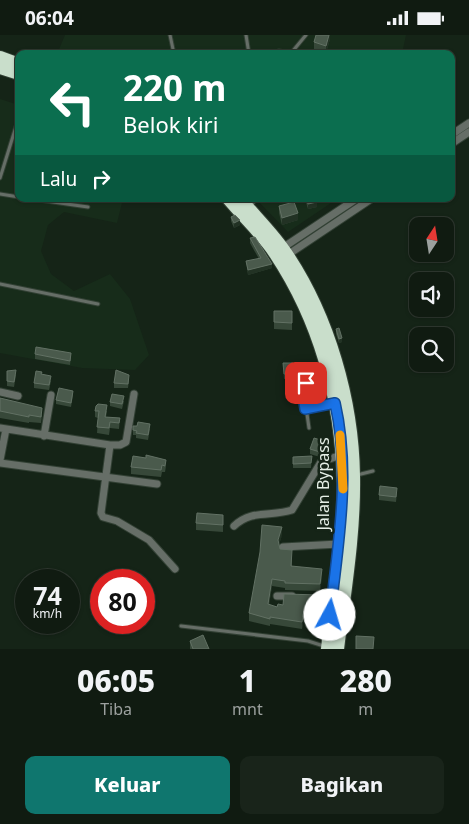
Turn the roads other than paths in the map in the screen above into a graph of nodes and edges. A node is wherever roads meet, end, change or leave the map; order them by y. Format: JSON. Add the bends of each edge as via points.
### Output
{"nodes":[{"id":1,"x":170,"y":35,"type":"edge"},
{"id":2,"x":246,"y":35,"type":"edge"},
{"id":3,"x":306,"y":35,"type":"edge"},
{"id":4,"x":173,"y":50,"type":"edge"},
{"id":5,"x":248,"y":50,"type":"edge"},
{"id":6,"x":294,"y":50,"type":"edge"},
{"id":7,"x":0,"y":57,"type":"edge"},
{"id":8,"x":15,"y":62,"type":"edge"},
{"id":9,"x":0,"y":68,"type":"edge"},
{"id":10,"x":15,"y":73,"type":"edge"},
{"id":11,"x":469,"y":123,"type":"edge"},
{"id":12,"x":15,"y":130,"type":"edge"},
{"id":13,"x":455,"y":132,"type":"edge"},
{"id":14,"x":469,"y":132,"type":"edge"},
{"id":15,"x":455,"y":141,"type":"edge"},
{"id":16,"x":0,"y":179,"type":"edge"},
{"id":17,"x":0,"y":194,"type":"edge"},
{"id":18,"x":15,"y":196,"type":"edge"},
{"id":19,"x":53,"y":202,"type":"edge"},
{"id":20,"x":231,"y":202,"type":"edge"},
{"id":21,"x":352,"y":202,"type":"edge"},
{"id":22,"x":366,"y":202,"type":"edge"},
{"id":23,"x":252,"y":204,"type":"edge"},
{"id":24,"x":88,"y":207,"type":"dead end"},
{"id":25,"x":281,"y":255,"type":"junction"},
{"id":26,"x":0,"y":284,"type":"edge"},
{"id":27,"x":98,"y":304,"type":"dead end"},
{"id":28,"x":327,"y":369,"type":"junction"},
{"id":29,"x":0,"y":392,"type":"edge"},
{"id":30,"x":134,"y":394,"type":"dead end"},
{"id":31,"x":51,"y":395,"type":"dead end"},
{"id":32,"x":18,"y":396,"type":"dead end"},
{"id":33,"x":335,"y":403,"type":"junction"},
{"id":34,"x":305,"y":409,"type":"junction"},
{"id":35,"x":309,"y":428,"type":"dead end"},
{"id":36,"x":3,"y":429,"type":"edge"},
{"id":37,"x":44,"y":436,"type":"junction"},
{"id":38,"x":110,"y":445,"type":"junction"},
{"id":39,"x":341,"y":455,"type":"junction"},
{"id":40,"x":0,"y":462,"type":"edge"},
{"id":41,"x":373,"y":471,"type":"dead end"},
{"id":42,"x":354,"y":475,"type":"junction"},
{"id":43,"x":105,"y":478,"type":"junction"},
{"id":44,"x":157,"y":484,"type":"dead end"},
{"id":45,"x":234,"y":526,"type":"dead end"},
{"id":46,"x":339,"y":544,"type":"junction"},
{"id":47,"x":283,"y":547,"type":"edge"},
{"id":48,"x":175,"y":569,"type":"dead end"},
{"id":49,"x":304,"y":596,"type":"edge"},
{"id":50,"x":277,"y":597,"type":"dead end"},
{"id":51,"x":181,"y":627,"type":"dead end"},
{"id":52,"x":331,"y":648,"type":"edge"}],
"edges":[{"from":1,"to":4,"type":"lane"},
{"from":2,"to":5,"type":"lane"},
{"from":3,"to":6,"type":"lane"},
{"from":7,"to":8,"type":"highway"},
{"from":9,"to":10,"type":"highway"},
{"from":11,"to":13,"type":"street"},
{"from":12,"to":16,"type":"lane"},
{"from":14,"to":15,"type":"street"},
{"from":17,"to":18,"type":"lane"},
{"from":19,"to":24,"type":"lane"},
{"from":20,"to":25,"type":"highway","name":"Jalan Bypass"},
{"from":21,"to":25,"type":"street"},
{"from":22,"to":25,"type":"street"},
{"from":23,"to":25,"type":"highway","name":"Jalan Bypass"},
{"from":25,"to":28,"type":"highway","name":"Jalan Bypass"},
{"from":25,"to":42,"type":"highway","name":"Jalan Bypass","via":[[310,297],[337,366],[348,418]]},
{"from":26,"to":27,"type":"lane"},
{"from":28,"to":33,"type":"highway","name":"Jalan Bypass"},
{"from":28,"to":34,"type":"lane","via":[[303,386]]},
{"from":29,"to":32,"type":"street"},
{"from":30,"to":38,"type":"street","via":[[126,442]]},
{"from":31,"to":37,"type":"street"},
{"from":33,"to":34,"type":"lane"},
{"from":33,"to":39,"type":"highway","name":"Jalan Bypass"},
{"from":34,"to":35,"type":"lane"},
{"from":36,"to":37,"type":"street"},
{"from":36,"to":40,"type":"street"},
{"from":37,"to":38,"type":"street"},
{"from":38,"to":43,"type":"street"},
{"from":39,"to":45,"type":"street","via":[[321,461],[292,510],[256,514]]},
{"from":39,"to":46,"type":"highway","name":"Jalan Bypass","via":[[343,484]]},
{"from":40,"to":43,"type":"street"},
{"from":41,"to":42,"type":"lane"},
{"from":42,"to":52,"type":"highway","name":"Jalan Bypass","via":[[352,531]]},
{"from":43,"to":44,"type":"street"},
{"from":43,"to":48,"type":"street","via":[[100,509],[103,517],[117,521],[149,540]]},
{"from":46,"to":47,"type":"street"},
{"from":46,"to":52,"type":"highway","name":"Jalan Bypass","via":[[327,597]]},
{"from":49,"to":50,"type":"street"},
{"from":51,"to":52,"type":"lane","via":[[308,641]]}]}
